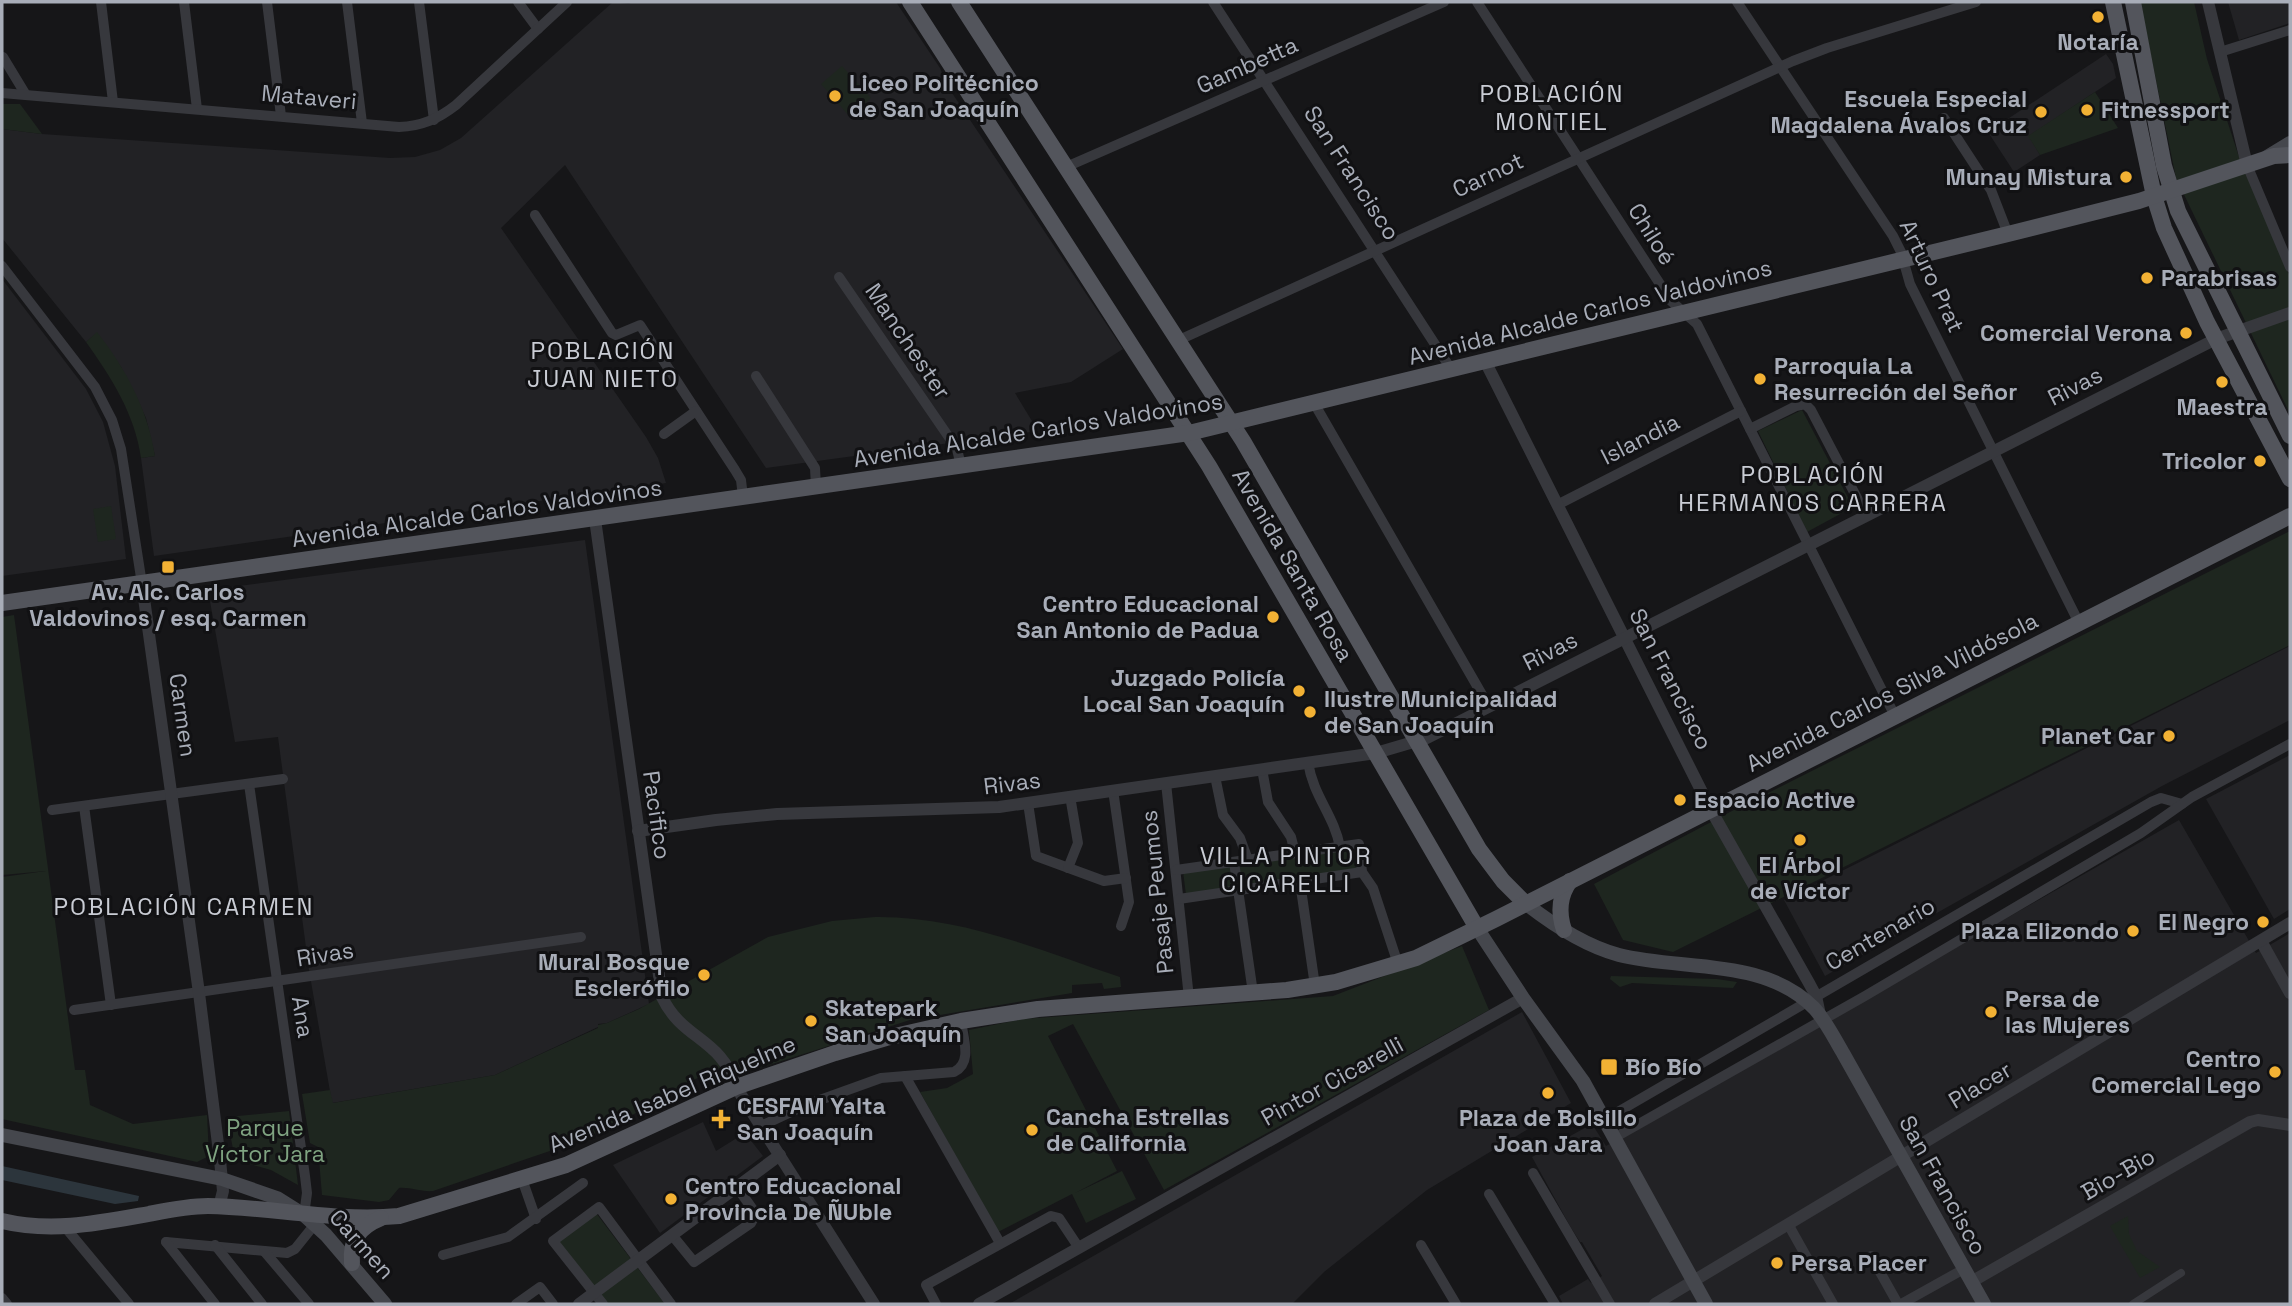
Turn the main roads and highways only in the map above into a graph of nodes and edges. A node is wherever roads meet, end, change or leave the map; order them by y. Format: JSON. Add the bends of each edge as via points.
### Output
{"nodes":[{"id":1,"x":911,"y":2,"type":"edge"},
{"id":2,"x":959,"y":2,"type":"edge"},
{"id":3,"x":2113,"y":2,"type":"edge"},
{"id":4,"x":2133,"y":2,"type":"edge"},
{"id":5,"x":2290,"y":144,"type":"edge"},
{"id":6,"x":2277,"y":156,"type":"edge"},
{"id":7,"x":2171,"y":190,"type":"junction"},
{"id":8,"x":2154,"y":196,"type":"junction"},
{"id":9,"x":1231,"y":423,"type":"junction"},
{"id":10,"x":1189,"y":433,"type":"junction"},
{"id":11,"x":2290,"y":436,"type":"edge"},
{"id":12,"x":2290,"y":479,"type":"edge"},
{"id":13,"x":2290,"y":516,"type":"edge"},
{"id":14,"x":2,"y":603,"type":"edge"},
{"id":15,"x":1503,"y":881,"type":"junction"},
{"id":16,"x":1570,"y":881,"type":"junction"},
{"id":17,"x":1525,"y":904,"type":"junction"},
{"id":18,"x":1496,"y":919,"type":"junction"},
{"id":19,"x":1477,"y":928,"type":"junction"},
{"id":20,"x":1564,"y":930,"type":"junction"},
{"id":21,"x":1811,"y":999,"type":"joint"},
{"id":22,"x":2,"y":1135,"type":"edge"},
{"id":23,"x":381,"y":1218,"type":"junction"},
{"id":24,"x":309,"y":1219,"type":"junction"},
{"id":25,"x":2,"y":1221,"type":"edge"},
{"id":26,"x":352,"y":1263,"type":"junction"},
{"id":27,"x":385,"y":1304,"type":"edge"},
{"id":28,"x":1706,"y":1304,"type":"edge"},
{"id":29,"x":1984,"y":1304,"type":"edge"}],
"edges":[{"from":1,"to":10,"type":"main road","name":"Avenida Santa Rosa"},
{"from":2,"to":9,"type":"main road","name":"Avenida Santa Rosa"},
{"from":3,"to":8,"type":"main road"},
{"from":4,"to":7,"type":"main road"},
{"from":5,"to":6,"type":"main road","name":"Avenida Alcalde Carlos Valdovinos"},
{"from":6,"to":7,"type":"main road","name":"Avenida Alcalde Carlos Valdovinos"},
{"from":7,"to":8,"type":"main road","name":"Avenida Alcalde Carlos Valdovinos"},
{"from":7,"to":11,"type":"main road"},
{"from":8,"to":9,"type":"main road","name":"Avenida Alcalde Carlos Valdovinos"},
{"from":8,"to":12,"type":"main road","via":[[2170,244]]},
{"from":9,"to":10,"type":"main road","name":"Avenida Alcalde Carlos Valdovinos"},
{"from":9,"to":15,"type":"main road","name":"Avenida Santa Rosa","via":[[1479,849]]},
{"from":10,"to":14,"type":"main road","name":"Avenida Alcalde Carlos Valdovinos"},
{"from":10,"to":19,"type":"main road","name":"Avenida Santa Rosa"},
{"from":13,"to":16,"type":"main road","name":"Avenida Carlos Silva Vildósola"},
{"from":15,"to":17,"type":"main road","name":"Avenida Santa Rosa"},
{"from":15,"to":18,"type":"main road","via":[[1506,901]]},
{"from":16,"to":17,"type":"main road","name":"Avenida Carlos Silva Vildósola"},
{"from":16,"to":20,"type":"main road","via":[[1560,906]]},
{"from":17,"to":18,"type":"main road","name":"Avenida Carlos Silva Vildósola"},
{"from":17,"to":20,"type":"main road","name":"Avenida Santa Rosa"},
{"from":18,"to":19,"type":"main road","name":"Avenida Carlos Silva Vildósola"},
{"from":19,"to":23,"type":"main road","name":"Avenida Isabel Riquelme","via":[[1398,964],[1315,986],[1038,1009],[887,1038],[736,1087],[584,1158],[409,1214]]},
{"from":19,"to":28,"type":"main road","name":"Avenida Santa Rosa","via":[[1583,1081]]},
{"from":20,"to":21,"type":"main road","name":"Avenida Santa Rosa","via":[[1620,955],[1757,976]]},
{"from":21,"to":29,"type":"main road","name":"San Francisco"},
{"from":22,"to":24,"type":"main road","name":"Carmen","via":[[222,1179],[277,1198]]},
{"from":23,"to":24,"type":"main road","name":"Avenida Isabel Riquelme"},
{"from":23,"to":26,"type":"main road","via":[[355,1237]]},
{"from":24,"to":25,"type":"main road","name":"Avenida Isabel Riquelme","via":[[192,1207],[65,1227]]},
{"from":24,"to":26,"type":"main road","name":"Carmen"},
{"from":26,"to":27,"type":"main road","name":"Carmen"}]}
